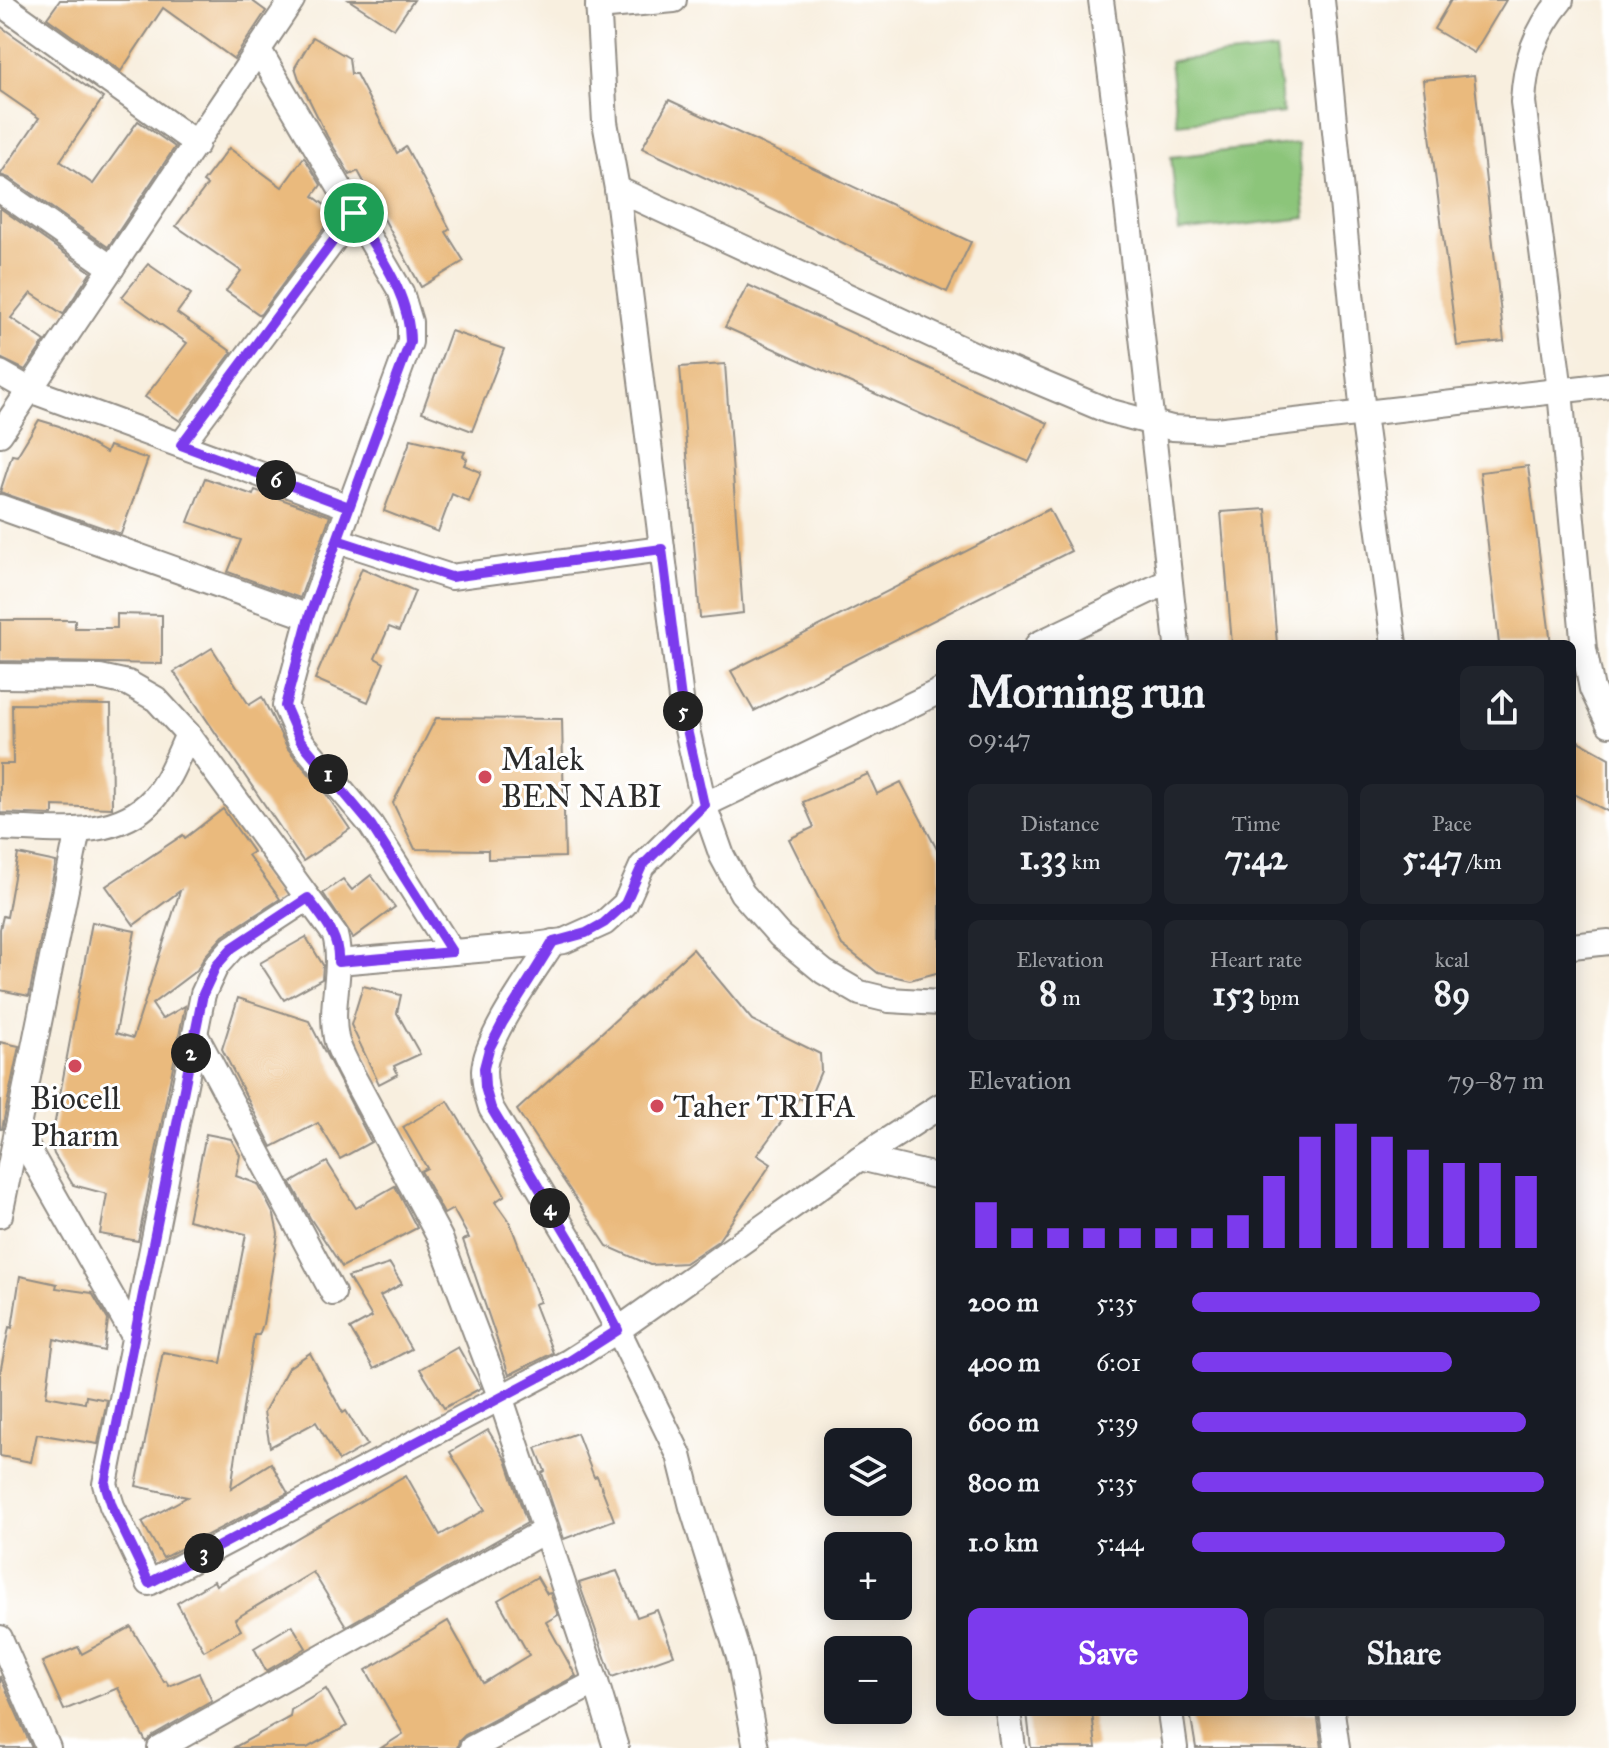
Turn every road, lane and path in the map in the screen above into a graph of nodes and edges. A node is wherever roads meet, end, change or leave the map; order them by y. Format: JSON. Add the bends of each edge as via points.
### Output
{"nodes":[{"id":1,"x":674,"y":0,"type":"edge"},
{"id":2,"x":1101,"y":0,"type":"edge"},
{"id":3,"x":1322,"y":0,"type":"edge"},
{"id":4,"x":1561,"y":0,"type":"edge"},
{"id":5,"x":288,"y":1,"type":"edge"},
{"id":6,"x":0,"y":3,"type":"edge"},
{"id":7,"x":598,"y":4,"type":"edge"},
{"id":8,"x":259,"y":50,"type":"junction"},
{"id":9,"x":197,"y":144,"type":"junction"},
{"id":10,"x":617,"y":189,"type":"junction"},
{"id":11,"x":0,"y":190,"type":"edge"},
{"id":12,"x":354,"y":213,"type":"junction"},
{"id":13,"x":112,"y":268,"type":"junction"},
{"id":14,"x":0,"y":373,"type":"edge"},
{"id":15,"x":1609,"y":385,"type":"edge"},
{"id":16,"x":30,"y":390,"type":"junction"},
{"id":17,"x":1560,"y":391,"type":"junction"},
{"id":18,"x":1363,"y":414,"type":"junction"},
{"id":19,"x":1153,"y":425,"type":"junction"},
{"id":20,"x":0,"y":434,"type":"edge"},
{"id":21,"x":181,"y":445,"type":"junction"},
{"id":22,"x":0,"y":507,"type":"edge"},
{"id":23,"x":349,"y":507,"type":"junction"},
{"id":24,"x":337,"y":540,"type":"junction"},
{"id":25,"x":662,"y":549,"type":"junction"},
{"id":26,"x":1169,"y":581,"type":"junction"},
{"id":27,"x":309,"y":617,"type":"junction"},
{"id":28,"x":1046,"y":640,"type":"edge"},
{"id":29,"x":1176,"y":640,"type":"edge"},
{"id":30,"x":1393,"y":640,"type":"edge"},
{"id":31,"x":0,"y":676,"type":"edge"},
{"id":32,"x":936,"y":693,"type":"edge"},
{"id":33,"x":1609,"y":724,"type":"edge"},
{"id":34,"x":188,"y":734,"type":"junction"},
{"id":35,"x":704,"y":805,"type":"junction"},
{"id":36,"x":0,"y":828,"type":"edge"},
{"id":37,"x":78,"y":830,"type":"junction"},
{"id":38,"x":308,"y":898,"type":"junction"},
{"id":39,"x":1576,"y":927,"type":"edge"},
{"id":40,"x":553,"y":942,"type":"junction"},
{"id":41,"x":1606,"y":943,"type":"edge"},
{"id":42,"x":1576,"y":946,"type":"edge"},
{"id":43,"x":452,"y":952,"type":"junction"},
{"id":44,"x":338,"y":962,"type":"junction"},
{"id":45,"x":936,"y":1003,"type":"edge"},
{"id":46,"x":195,"y":1034,"type":"junction"},
{"id":47,"x":936,"y":1109,"type":"edge"},
{"id":48,"x":17,"y":1130,"type":"junction"},
{"id":49,"x":860,"y":1158,"type":"junction"},
{"id":50,"x":936,"y":1176,"type":"edge"},
{"id":51,"x":0,"y":1215,"type":"edge"},
{"id":52,"x":333,"y":1293,"type":"dead end"},
{"id":53,"x":618,"y":1330,"type":"junction"},
{"id":54,"x":134,"y":1336,"type":"junction"},
{"id":55,"x":500,"y":1396,"type":"junction"},
{"id":56,"x":544,"y":1531,"type":"junction"},
{"id":57,"x":0,"y":1638,"type":"edge"},
{"id":58,"x":596,"y":1682,"type":"junction"},
{"id":59,"x":1009,"y":1716,"type":"edge"},
{"id":60,"x":1171,"y":1716,"type":"edge"},
{"id":61,"x":1333,"y":1716,"type":"edge"},
{"id":62,"x":48,"y":1748,"type":"edge"},
{"id":63,"x":160,"y":1748,"type":"edge"},
{"id":64,"x":472,"y":1748,"type":"edge"},
{"id":65,"x":616,"y":1748,"type":"edge"},
{"id":66,"x":756,"y":1748,"type":"edge"},
{"id":67,"x":1013,"y":1748,"type":"edge"},
{"id":68,"x":1175,"y":1748,"type":"edge"},
{"id":69,"x":1337,"y":1748,"type":"edge"}],
"edges":[{"from":1,"to":7,"type":"street"},
{"from":2,"to":19,"type":"street"},
{"from":3,"to":18,"type":"street"},
{"from":4,"to":17,"type":"street","via":[[1531,48],[1523,102]]},
{"from":5,"to":8,"type":"street"},
{"from":6,"to":9,"type":"street"},
{"from":7,"to":10,"type":"street","via":[[605,122]]},
{"from":8,"to":9,"type":"street"},
{"from":8,"to":12,"type":"street"},
{"from":9,"to":13,"type":"street"},
{"from":10,"to":19,"type":"street","via":[[975,355]]},
{"from":10,"to":25,"type":"street"},
{"from":11,"to":13,"type":"street"},
{"from":12,"to":21,"type":"street"},
{"from":12,"to":23,"type":"street","via":[[401,292],[410,342]]},
{"from":13,"to":16,"type":"street"},
{"from":14,"to":16,"type":"street"},
{"from":15,"to":17,"type":"street"},
{"from":16,"to":20,"type":"street"},
{"from":16,"to":21,"type":"street"},
{"from":17,"to":18,"type":"street"},
{"from":17,"to":33,"type":"street","via":[[1584,649],[1592,689]]},
{"from":18,"to":19,"type":"street","via":[[1216,430]]},
{"from":18,"to":30,"type":"street"},
{"from":19,"to":26,"type":"street"},
{"from":21,"to":23,"type":"street"},
{"from":22,"to":27,"type":"street"},
{"from":23,"to":24,"type":"street"},
{"from":24,"to":25,"type":"street","via":[[451,577]]},
{"from":24,"to":27,"type":"street"},
{"from":25,"to":35,"type":"street","via":[[682,707]]},
{"from":26,"to":28,"type":"street"},
{"from":26,"to":29,"type":"street"},
{"from":27,"to":43,"type":"street","via":[[285,706],[300,740],[371,825]]},
{"from":31,"to":34,"type":"street","via":[[100,677],[128,683],[156,699]]},
{"from":32,"to":35,"type":"street"},
{"from":34,"to":37,"type":"street","via":[[170,774],[145,807],[114,826]]},
{"from":34,"to":38,"type":"street"},
{"from":35,"to":40,"type":"street","via":[[642,866],[625,904],[604,923]]},
{"from":35,"to":45,"type":"street","via":[[742,893],[780,936],[860,993]]},
{"from":36,"to":37,"type":"street"},
{"from":37,"to":48,"type":"street"},
{"from":38,"to":44,"type":"street","via":[[335,935]]},
{"from":38,"to":46,"type":"street","via":[[232,948],[216,966],[203,994]]},
{"from":39,"to":41,"type":"street"},
{"from":40,"to":43,"type":"street"},
{"from":40,"to":53,"type":"street","via":[[489,1049],[485,1087],[491,1108]]},
{"from":41,"to":42,"type":"street"},
{"from":43,"to":44,"type":"street"},
{"from":44,"to":55,"type":"street","via":[[336,1038],[440,1238]]},
{"from":46,"to":52,"type":"street"},
{"from":46,"to":54,"type":"street"},
{"from":47,"to":49,"type":"street"},
{"from":48,"to":51,"type":"street"},
{"from":48,"to":54,"type":"street"},
{"from":49,"to":50,"type":"street"},
{"from":49,"to":53,"type":"street"},
{"from":53,"to":55,"type":"street"},
{"from":53,"to":66,"type":"street","via":[[679,1455],[739,1657]]},
{"from":54,"to":55,"type":"street","via":[[105,1484],[149,1583]]},
{"from":55,"to":56,"type":"street"},
{"from":56,"to":58,"type":"street"},
{"from":56,"to":63,"type":"street"},
{"from":57,"to":62,"type":"street"},
{"from":58,"to":64,"type":"street"},
{"from":58,"to":65,"type":"street"},
{"from":59,"to":67,"type":"street"},
{"from":60,"to":68,"type":"street"},
{"from":61,"to":69,"type":"street"}]}
